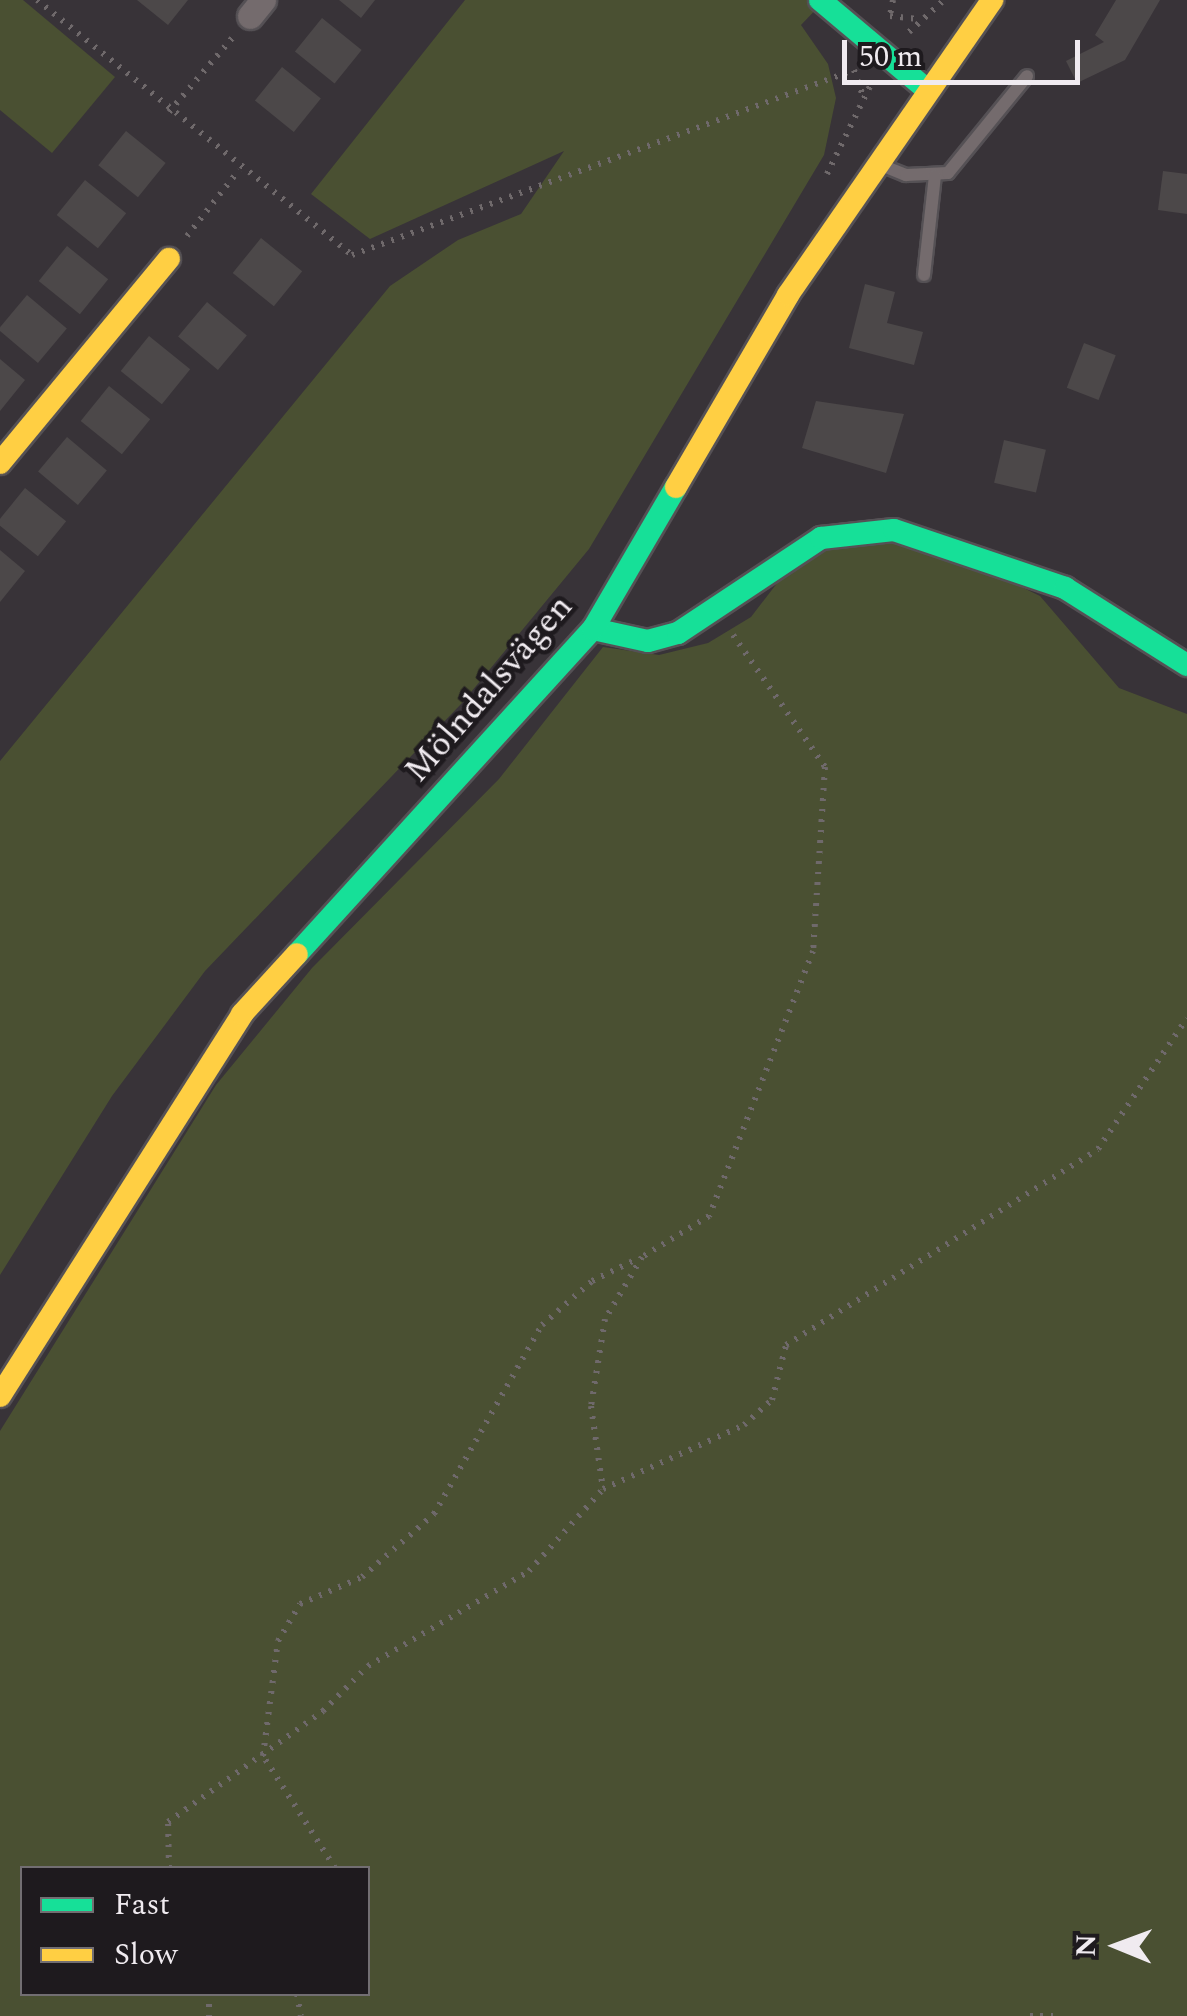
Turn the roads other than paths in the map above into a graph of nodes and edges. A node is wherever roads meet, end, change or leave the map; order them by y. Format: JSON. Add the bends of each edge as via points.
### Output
{"nodes":[{"id":1,"x":820,"y":0,"type":"edge"},
{"id":2,"x":992,"y":0,"type":"edge"},
{"id":3,"x":1027,"y":76,"type":"dead end"},
{"id":4,"x":926,"y":89,"type":"junction"},
{"id":5,"x":874,"y":162,"type":"junction"},
{"id":6,"x":935,"y":176,"type":"junction"},
{"id":7,"x":169,"y":259,"type":"road end"},
{"id":8,"x":924,"y":274,"type":"dead end"},
{"id":9,"x":0,"y":462,"type":"edge"},
{"id":10,"x":592,"y":628,"type":"junction"},
{"id":11,"x":1187,"y":665,"type":"edge"},
{"id":12,"x":0,"y":1396,"type":"edge"}],
"edges":[{"from":1,"to":4,"type":"street"},
{"from":2,"to":4,"type":"street","name":"Mölndalsvägen"},
{"from":3,"to":6,"type":"lane","via":[[948,173]]},
{"from":4,"to":5,"type":"street","name":"Mölndalsvägen"},
{"from":5,"to":6,"type":"lane"},
{"from":5,"to":10,"type":"street","name":"Mölndalsvägen"},
{"from":6,"to":8,"type":"lane"},
{"from":7,"to":9,"type":"street"},
{"from":10,"to":11,"type":"street","via":[[648,641],[717,615],[821,538],[894,530],[1064,588]]},
{"from":10,"to":12,"type":"street","name":"Mölndalsvägen","via":[[242,1014]]}]}
